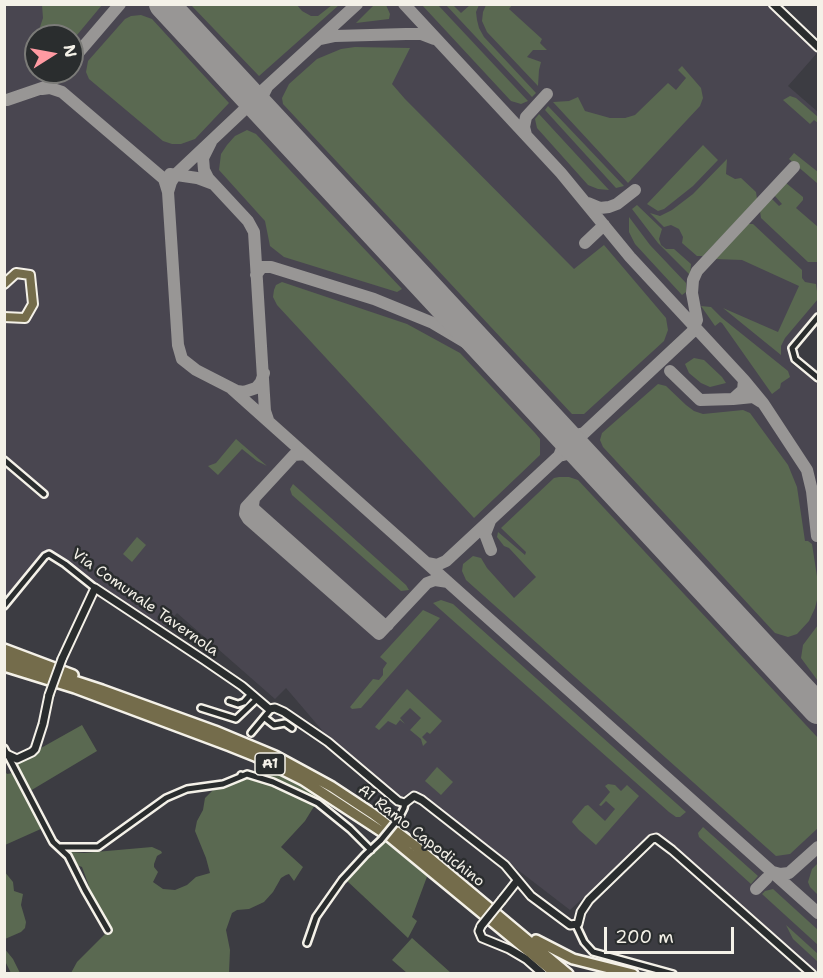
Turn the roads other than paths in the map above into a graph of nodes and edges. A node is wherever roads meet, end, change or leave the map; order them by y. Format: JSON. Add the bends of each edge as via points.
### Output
{"nodes":[{"id":1,"x":773,"y":4,"type":"edge"},
{"id":2,"x":819,"y":47,"type":"edge"},
{"id":3,"x":4,"y":284,"type":"edge"},
{"id":4,"x":819,"y":316,"type":"edge"},
{"id":5,"x":4,"y":317,"type":"edge"},
{"id":6,"x":819,"y":378,"type":"edge"},
{"id":7,"x":4,"y":460,"type":"edge"},
{"id":8,"x":44,"y":494,"type":"dead end"},
{"id":9,"x":95,"y":588,"type":"junction"},
{"id":10,"x":4,"y":606,"type":"edge"},
{"id":11,"x":4,"y":649,"type":"edge"},
{"id":12,"x":4,"y":658,"type":"edge"},
{"id":13,"x":4,"y":666,"type":"edge"},
{"id":14,"x":4,"y":672,"type":"edge"},
{"id":15,"x":75,"y":688,"type":"junction"},
{"id":16,"x":102,"y":690,"type":"junction"},
{"id":17,"x":254,"y":697,"type":"junction"},
{"id":18,"x":229,"y":701,"type":"dead end"},
{"id":19,"x":201,"y":708,"type":"dead end"},
{"id":20,"x":271,"y":709,"type":"junction"},
{"id":21,"x":265,"y":718,"type":"junction"},
{"id":22,"x":292,"y":728,"type":"dead end"},
{"id":23,"x":251,"y":733,"type":"dead end"},
{"id":24,"x":5,"y":751,"type":"edge"},
{"id":25,"x":405,"y":803,"type":"junction"},
{"id":26,"x":60,"y":847,"type":"junction"},
{"id":27,"x":371,"y":850,"type":"junction"},
{"id":28,"x":450,"y":876,"type":"junction"},
{"id":29,"x":517,"y":881,"type":"junction"},
{"id":30,"x":576,"y":925,"type":"junction"},
{"id":31,"x":108,"y":930,"type":"dead end"},
{"id":32,"x":307,"y":943,"type":"dead end"},
{"id":33,"x":543,"y":974,"type":"edge"},
{"id":34,"x":556,"y":974,"type":"edge"},
{"id":35,"x":568,"y":974,"type":"edge"},
{"id":36,"x":633,"y":974,"type":"edge"},
{"id":37,"x":673,"y":974,"type":"edge"},
{"id":38,"x":812,"y":974,"type":"edge"}],
"edges":[{"from":1,"to":2,"type":"street"},
{"from":3,"to":5,"type":"main road","via":[[14,274],[30,275],[33,304],[26,318]]},
{"from":4,"to":6,"type":"street","via":[[792,348],[795,359]]},
{"from":7,"to":8,"type":"street"},
{"from":9,"to":10,"type":"street","name":"Via Comunale Tavernola","via":[[49,554]]},
{"from":9,"to":17,"type":"street","name":"Via Comunale Tavernola"},
{"from":9,"to":24,"type":"street","bridge":true,"via":[[62,659],[35,749],[17,759]]},
{"from":11,"to":16,"type":"highway"},
{"from":12,"to":16,"type":"highway","name":"A1 Ramo Capodichino","number":"A1"},
{"from":13,"to":15,"type":"highway","name":"A1 Ramo Capodichino","number":"A1"},
{"from":14,"to":15,"type":"highway"},
{"from":15,"to":34,"type":"highway","name":"A1 Ramo Capodichino","number":"A1","via":[[255,756],[330,797],[412,854]]},
{"from":16,"to":28,"type":"highway","name":"A1 Ramo Capodichino","number":"A1","via":[[275,756],[373,814]]},
{"from":17,"to":18,"type":"street","via":[[238,704]]},
{"from":17,"to":19,"type":"street","via":[[236,719]]},
{"from":17,"to":20,"type":"street","name":"Via Comunale Tavernola"},
{"from":20,"to":21,"type":"street"},
{"from":20,"to":25,"type":"street","name":"Via Comunale Tavernola","via":[[284,712],[328,742]]},
{"from":21,"to":22,"type":"street"},
{"from":21,"to":23,"type":"street"},
{"from":24,"to":26,"type":"street","via":[[53,842]]},
{"from":25,"to":27,"type":"street","bridge":true,"via":[[399,818]]},
{"from":25,"to":29,"type":"street","name":"Via Comunale Tavernola","via":[[414,796],[422,800],[505,865]]},
{"from":26,"to":27,"type":"street","via":[[98,848],[166,798],[247,774],[318,803]]},
{"from":26,"to":31,"type":"street"},
{"from":27,"to":32,"type":"street","via":[[342,880],[316,917]]},
{"from":28,"to":35,"type":"highway","name":"A1 Ramo Capodichino","number":"A1"},
{"from":28,"to":36,"type":"highway","via":[[549,948],[573,959]]},
{"from":29,"to":30,"type":"street","name":"Via Comunale Tavernola","via":[[552,913]]},
{"from":29,"to":33,"type":"street","bridge":true,"via":[[479,931],[482,938],[520,956]]},
{"from":30,"to":37,"type":"street","via":[[584,942],[597,954]]},
{"from":30,"to":38,"type":"street","via":[[589,900],[656,838]]}]}
